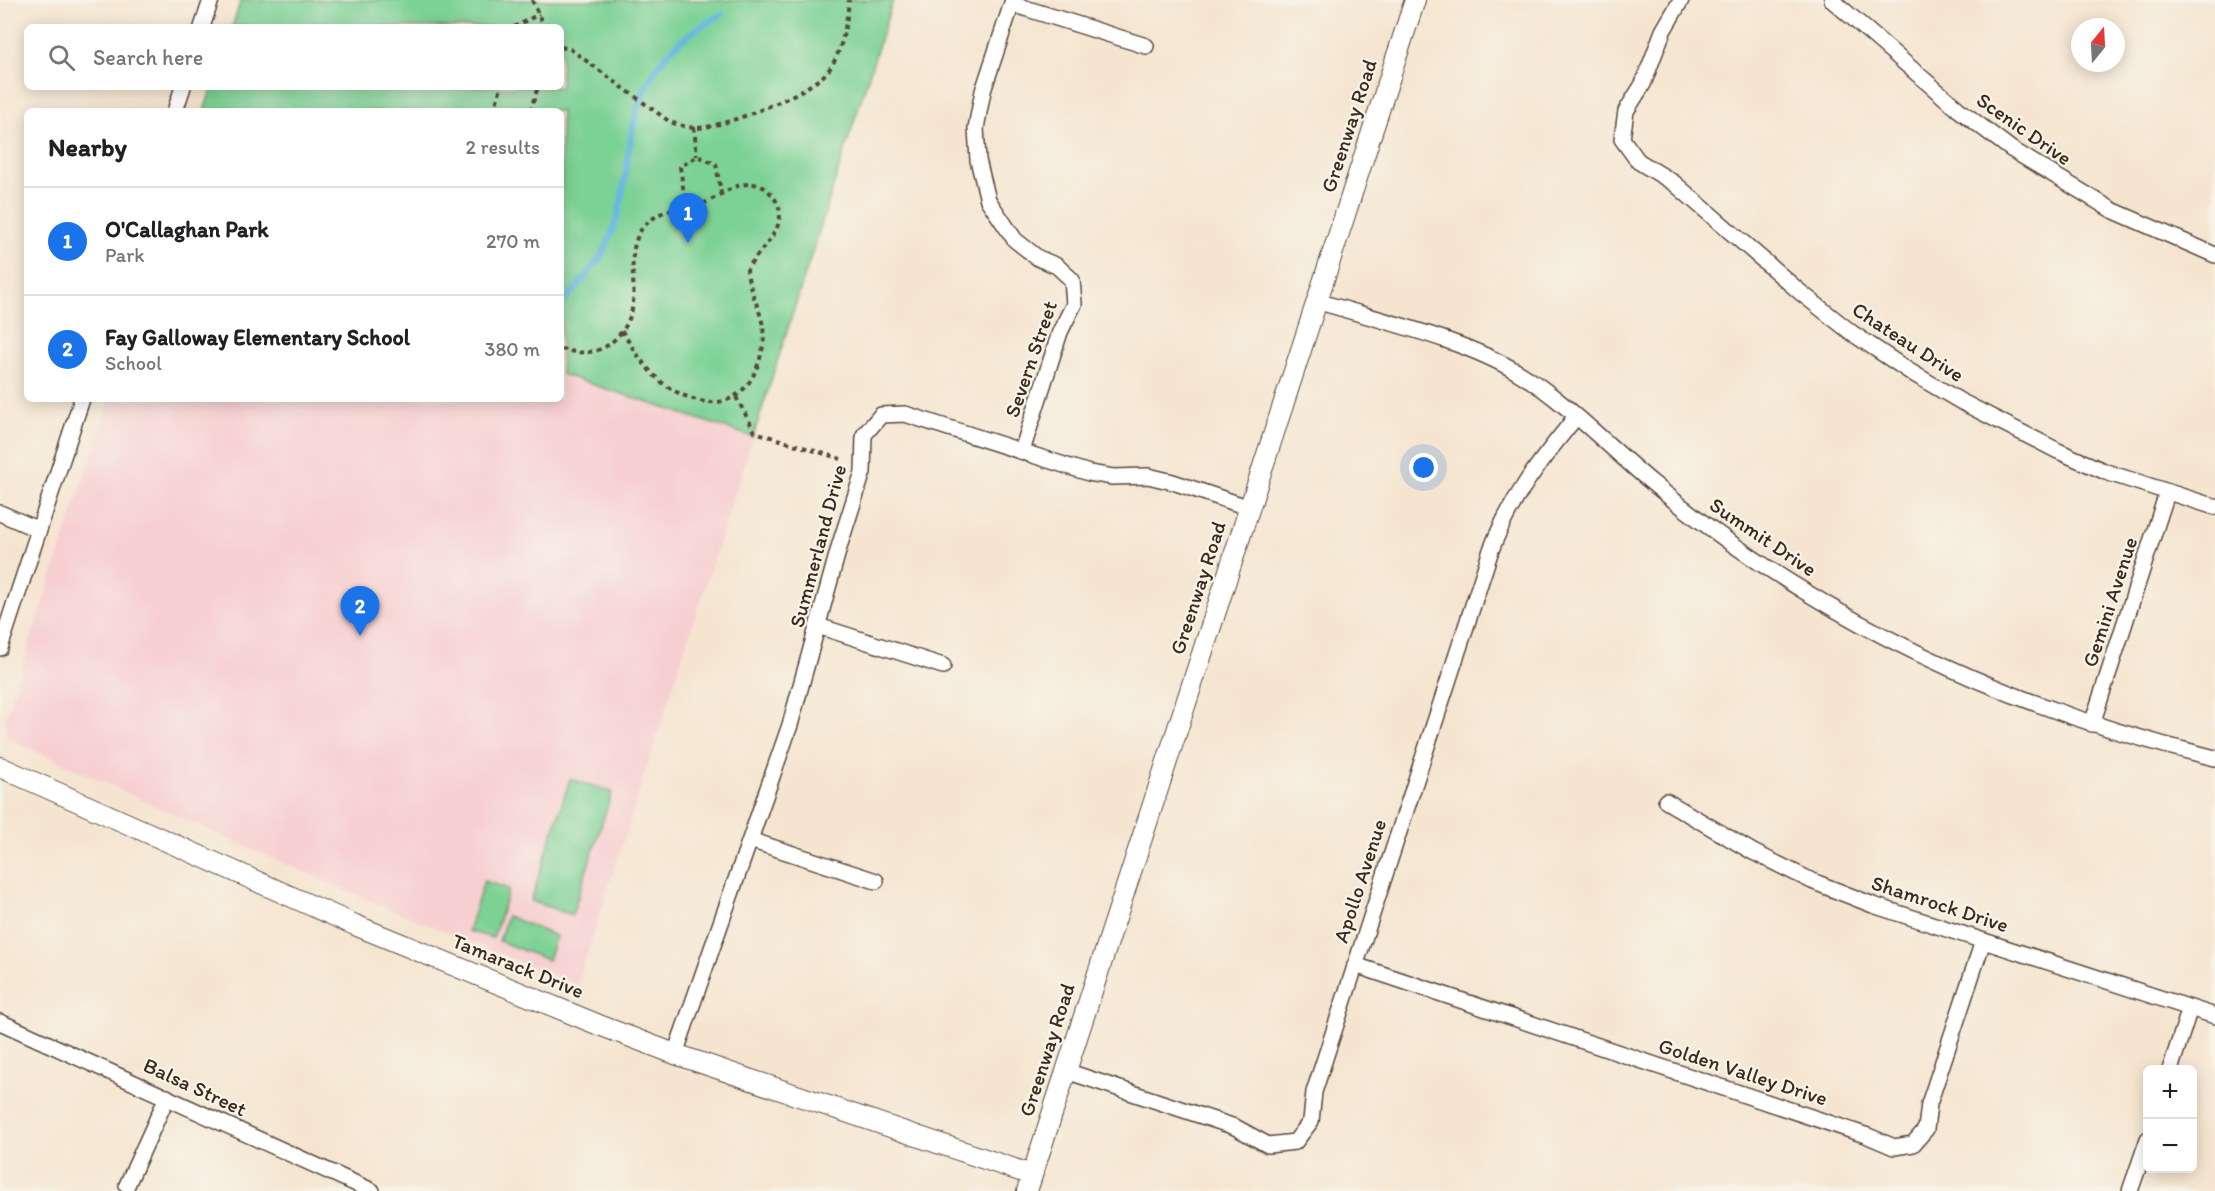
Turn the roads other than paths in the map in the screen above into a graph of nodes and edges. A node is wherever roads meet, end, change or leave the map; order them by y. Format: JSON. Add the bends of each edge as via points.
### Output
{"nodes":[{"id":1,"x":211,"y":0,"type":"edge"},
{"id":2,"x":1415,"y":0,"type":"edge"},
{"id":3,"x":1681,"y":0,"type":"edge"},
{"id":4,"x":1832,"y":0,"type":"edge"},
{"id":5,"x":1013,"y":2,"type":"edge"},
{"id":6,"x":203,"y":24,"type":"edge"},
{"id":7,"x":1146,"y":46,"type":"dead end"},
{"id":8,"x":182,"y":90,"type":"edge"},
{"id":9,"x":176,"y":108,"type":"edge"},
{"id":10,"x":2215,"y":255,"type":"edge"},
{"id":11,"x":1317,"y":301,"type":"junction"},
{"id":12,"x":81,"y":402,"type":"edge"},
{"id":13,"x":1576,"y":417,"type":"junction"},
{"id":14,"x":1022,"y":451,"type":"junction"},
{"id":15,"x":2167,"y":493,"type":"junction"},
{"id":16,"x":2215,"y":507,"type":"edge"},
{"id":17,"x":1250,"y":508,"type":"junction"},
{"id":18,"x":0,"y":513,"type":"edge"},
{"id":19,"x":39,"y":530,"type":"junction"},
{"id":20,"x":818,"y":626,"type":"junction"},
{"id":21,"x":0,"y":648,"type":"edge"},
{"id":22,"x":943,"y":666,"type":"dead end"},
{"id":23,"x":2092,"y":724,"type":"junction"},
{"id":24,"x":2215,"y":758,"type":"edge"},
{"id":25,"x":0,"y":766,"type":"edge"},
{"id":26,"x":1666,"y":801,"type":"dead end"},
{"id":27,"x":750,"y":840,"type":"junction"},
{"id":28,"x":876,"y":881,"type":"dead end"},
{"id":29,"x":1983,"y":941,"type":"junction"},
{"id":30,"x":1355,"y":964,"type":"junction"},
{"id":31,"x":2190,"y":1008,"type":"junction"},
{"id":32,"x":2215,"y":1016,"type":"edge"},
{"id":33,"x":0,"y":1022,"type":"edge"},
{"id":34,"x":675,"y":1054,"type":"junction"},
{"id":35,"x":2172,"y":1065,"type":"edge"},
{"id":36,"x":1066,"y":1071,"type":"junction"},
{"id":37,"x":167,"y":1097,"type":"junction"},
{"id":38,"x":2143,"y":1153,"type":"edge"},
{"id":39,"x":1030,"y":1183,"type":"edge"},
{"id":40,"x":127,"y":1185,"type":"dead end"},
{"id":41,"x":372,"y":1191,"type":"edge"},
{"id":42,"x":2130,"y":1191,"type":"edge"}],
"edges":[{"from":1,"to":6,"type":"street"},
{"from":2,"to":11,"type":"street","name":"Greenway Road"},
{"from":3,"to":15,"type":"street","name":"Chateau Drive","via":[[1663,31],[1643,84],[1626,111],[1622,139],[1638,161],[1674,183],[1852,333],[1909,371],[2058,451]]},
{"from":4,"to":10,"type":"street","name":"Scenic Drive","via":[[1958,109],[2011,149],[2112,210]]},
{"from":5,"to":7,"type":"street"},
{"from":5,"to":14,"type":"street","name":"Severn Street","via":[[983,91],[976,128],[978,160],[988,200],[1015,240],[1038,258],[1057,266],[1071,280],[1074,304],[1060,332]]},
{"from":8,"to":9,"type":"street"},
{"from":11,"to":13,"type":"street","name":"Summit Drive","via":[[1489,357],[1520,373]]},
{"from":11,"to":17,"type":"street","name":"Greenway Road"},
{"from":12,"to":19,"type":"street"},
{"from":13,"to":23,"type":"street","name":"Summit Drive","via":[[1701,521],[1803,591],[1927,658]]},
{"from":13,"to":30,"type":"street","name":"Apollo Avenue","via":[[1535,468],[1503,519]]},
{"from":14,"to":17,"type":"street","name":"Summerland Drive","via":[[1089,473],[1148,476],[1173,482]]},
{"from":14,"to":20,"type":"street","name":"Summerland Drive","via":[[905,414],[880,415],[864,435],[863,472]]},
{"from":15,"to":16,"type":"street","name":"Chateau Drive"},
{"from":15,"to":23,"type":"street","name":"Gemini Avenue"},
{"from":17,"to":36,"type":"street","name":"Greenway Road"},
{"from":18,"to":19,"type":"street"},
{"from":19,"to":21,"type":"street"},
{"from":20,"to":22,"type":"street"},
{"from":20,"to":27,"type":"street","name":"Summerland Drive","via":[[790,726]]},
{"from":23,"to":24,"type":"street","name":"Summit Drive"},
{"from":25,"to":34,"type":"street","name":"Tamarack Drive","via":[[355,925]]},
{"from":26,"to":29,"type":"street","name":"Shamrock Drive","via":[[1812,881]]},
{"from":27,"to":28,"type":"street"},
{"from":27,"to":34,"type":"street","name":"Summerland Drive"},
{"from":29,"to":30,"type":"street","name":"Golden Valley Drive","via":[[1929,1104],[1926,1129],[1913,1144],[1894,1147]]},
{"from":29,"to":31,"type":"street","name":"Shamrock Drive"},
{"from":30,"to":36,"type":"street","name":"Apollo Avenue","via":[[1314,1092],[1311,1121],[1294,1142],[1268,1145],[1235,1127]]},
{"from":31,"to":32,"type":"street","name":"Shamrock Drive"},
{"from":31,"to":35,"type":"street"},
{"from":33,"to":37,"type":"street","name":"Balsa Street"},
{"from":34,"to":39,"type":"street","name":"Tamarack Drive"},
{"from":36,"to":39,"type":"street","name":"Greenway Road"},
{"from":37,"to":40,"type":"street"},
{"from":37,"to":41,"type":"street","name":"Balsa Street"},
{"from":38,"to":42,"type":"street"}]}
